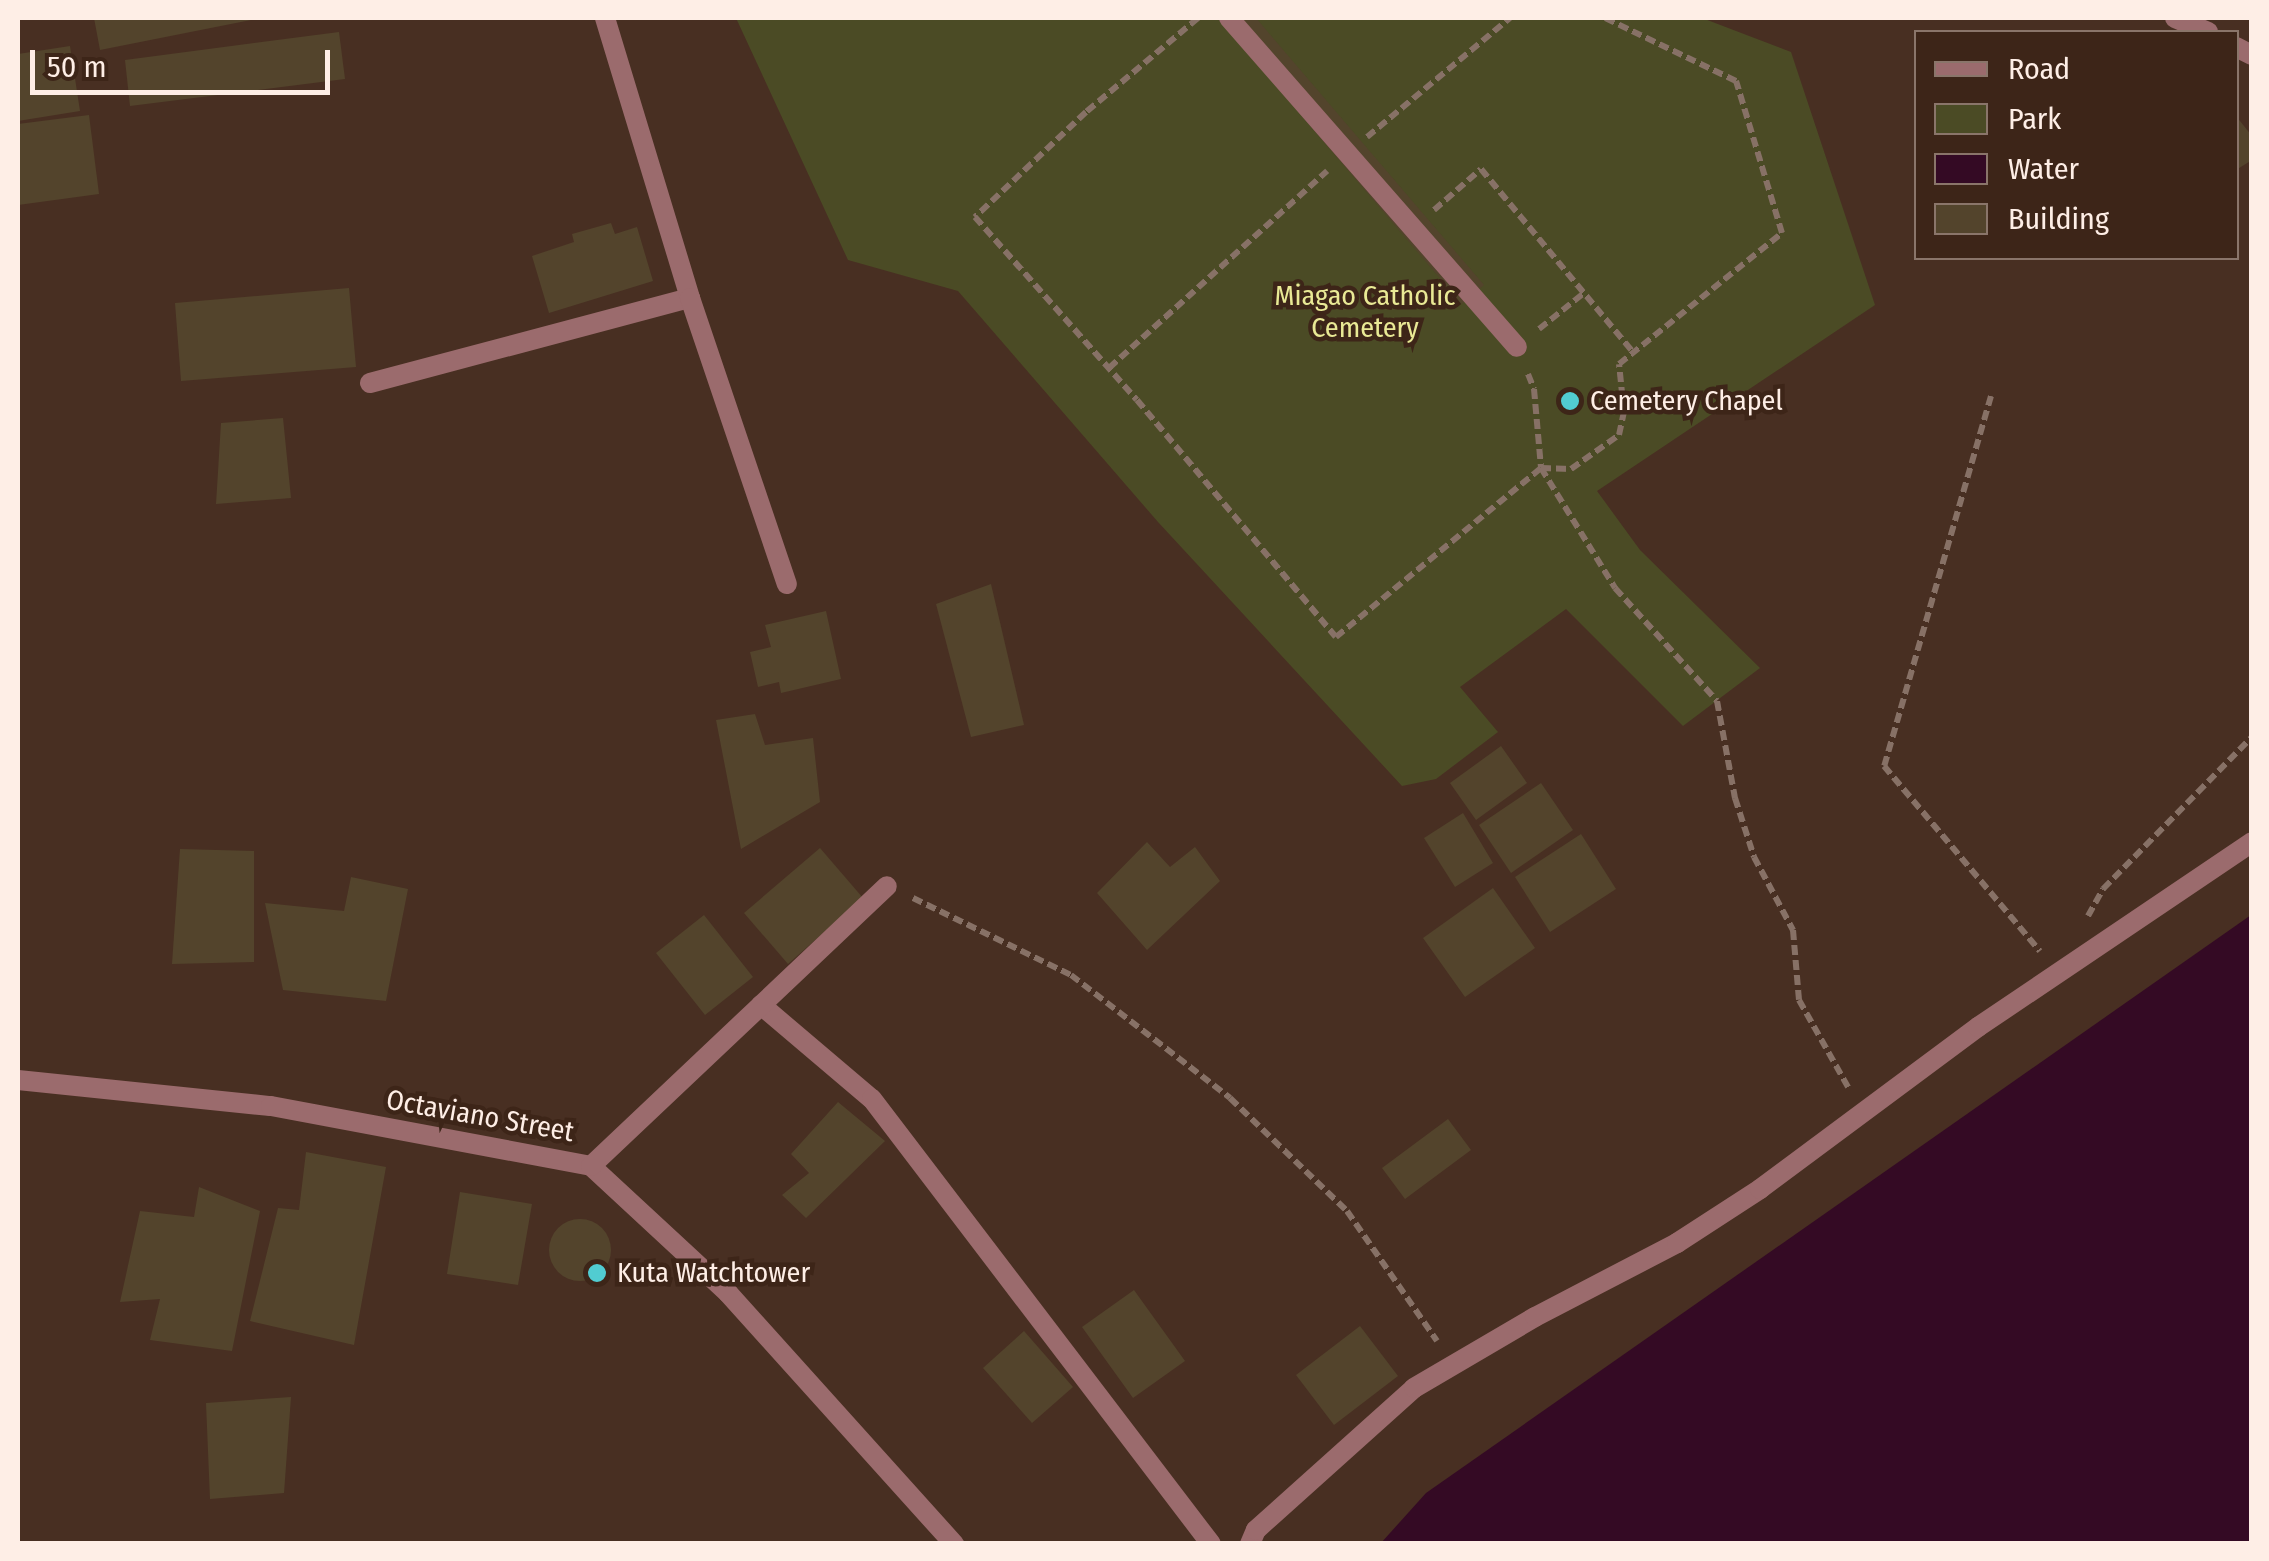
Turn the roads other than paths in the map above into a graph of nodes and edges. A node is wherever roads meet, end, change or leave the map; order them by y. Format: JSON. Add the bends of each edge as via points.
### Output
{"nodes":[{"id":1,"x":605,"y":18,"type":"edge"},
{"id":2,"x":1229,"y":18,"type":"edge"},
{"id":3,"x":2174,"y":18,"type":"edge"},
{"id":4,"x":2203,"y":30,"type":"edge"},
{"id":5,"x":690,"y":298,"type":"junction"},
{"id":6,"x":1517,"y":347,"type":"road end"},
{"id":7,"x":370,"y":383,"type":"dead end"},
{"id":8,"x":786,"y":584,"type":"dead end"},
{"id":9,"x":2252,"y":842,"type":"edge"},
{"id":10,"x":887,"y":886,"type":"road end"},
{"id":11,"x":761,"y":1005,"type":"junction"},
{"id":12,"x":18,"y":1080,"type":"edge"},
{"id":13,"x":591,"y":1166,"type":"junction"},
{"id":14,"x":954,"y":1544,"type":"edge"},
{"id":15,"x":1212,"y":1544,"type":"edge"},
{"id":16,"x":1250,"y":1544,"type":"edge"}],
"edges":[{"from":1,"to":5,"type":"street"},
{"from":2,"to":6,"type":"street"},
{"from":3,"to":4,"type":"street"},
{"from":5,"to":7,"type":"street"},
{"from":5,"to":8,"type":"street"},
{"from":9,"to":16,"type":"street","via":[[1677,1243],[1452,1363],[1362,1432],[1256,1530]]},
{"from":10,"to":11,"type":"street"},
{"from":11,"to":13,"type":"street"},
{"from":11,"to":15,"type":"street","via":[[872,1099]]},
{"from":12,"to":13,"type":"street","name":"Octaviano Street","via":[[271,1106]]},
{"from":13,"to":14,"type":"street","name":"Octaviano Street","via":[[728,1292]]}]}
